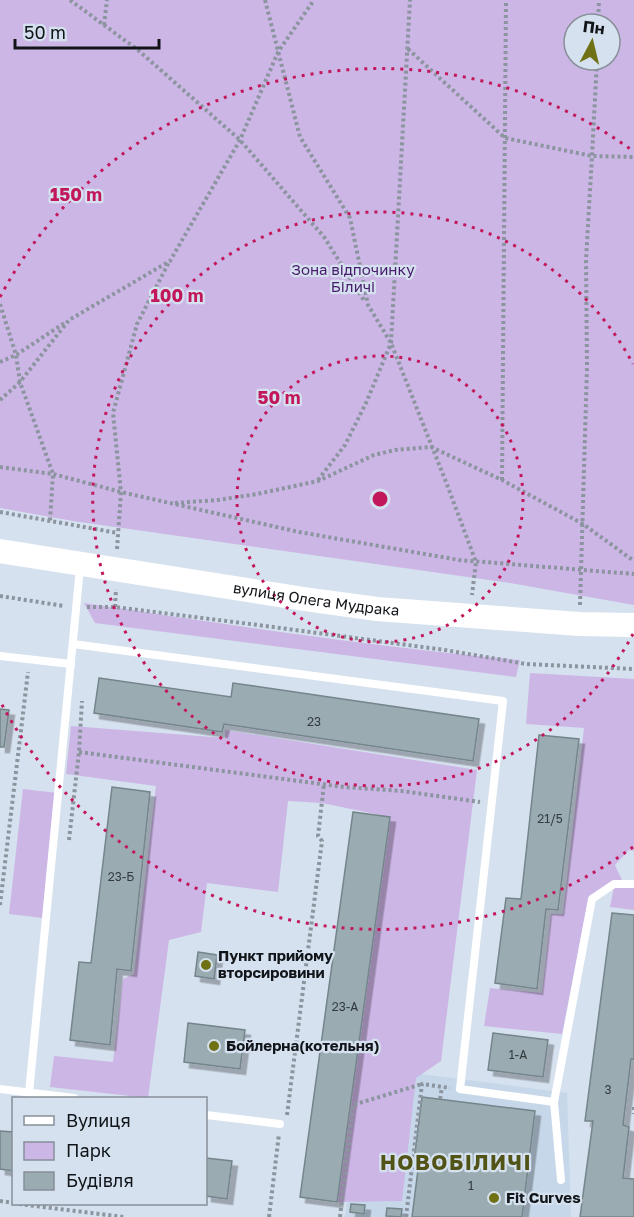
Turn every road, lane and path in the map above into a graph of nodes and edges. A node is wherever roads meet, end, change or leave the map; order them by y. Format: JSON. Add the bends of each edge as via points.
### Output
{"nodes":[{"id":1,"x":70,"y":0,"type":"edge"},
{"id":2,"x":107,"y":0,"type":"edge"},
{"id":3,"x":265,"y":0,"type":"edge"},
{"id":4,"x":314,"y":0,"type":"edge"},
{"id":5,"x":410,"y":0,"type":"edge"},
{"id":6,"x":506,"y":0,"type":"edge"},
{"id":7,"x":104,"y":25,"type":"junction"},
{"id":8,"x":408,"y":49,"type":"junction"},
{"id":9,"x":278,"y":52,"type":"junction"},
{"id":10,"x":596,"y":72,"type":"edge"},
{"id":11,"x":505,"y":138,"type":"junction"},
{"id":12,"x":240,"y":140,"type":"junction"},
{"id":13,"x":592,"y":156,"type":"junction"},
{"id":14,"x":634,"y":157,"type":"edge"},
{"id":15,"x":170,"y":261,"type":"junction"},
{"id":16,"x":0,"y":304,"type":"edge"},
{"id":17,"x":368,"y":305,"type":"junction"},
{"id":18,"x":69,"y":320,"type":"junction"},
{"id":19,"x":391,"y":344,"type":"junction"},
{"id":20,"x":16,"y":355,"type":"junction"},
{"id":21,"x":0,"y":362,"type":"edge"},
{"id":22,"x":20,"y":382,"type":"junction"},
{"id":23,"x":0,"y":400,"type":"edge"},
{"id":24,"x":431,"y":447,"type":"junction"},
{"id":25,"x":0,"y":467,"type":"edge"},
{"id":26,"x":53,"y":474,"type":"junction"},
{"id":27,"x":502,"y":480,"type":"junction"},
{"id":28,"x":318,"y":481,"type":"junction"},
{"id":29,"x":121,"y":492,"type":"junction"},
{"id":30,"x":170,"y":503,"type":"junction"},
{"id":31,"x":0,"y":512,"type":"edge"},
{"id":32,"x":50,"y":521,"type":"junction"},
{"id":33,"x":583,"y":524,"type":"junction"},
{"id":34,"x":118,"y":533,"type":"junction"},
{"id":35,"x":0,"y":551,"type":"edge"},
{"id":36,"x":634,"y":561,"type":"edge"},
{"id":37,"x":476,"y":562,"type":"junction"},
{"id":38,"x":81,"y":563,"type":"junction"},
{"id":39,"x":116,"y":569,"type":"junction"},
{"id":40,"x":581,"y":570,"type":"junction"},
{"id":41,"x":634,"y":574,"type":"edge"},
{"id":42,"x":0,"y":596,"type":"edge"},
{"id":43,"x":76,"y":607,"type":"junction"},
{"id":44,"x":469,"y":617,"type":"junction"},
{"id":45,"x":579,"y":624,"type":"junction"},
{"id":46,"x":634,"y":625,"type":"edge"},
{"id":47,"x":73,"y":644,"type":"junction"},
{"id":48,"x":0,"y":656,"type":"edge"},
{"id":49,"x":29,"y":660,"type":"junction"},
{"id":50,"x":71,"y":664,"type":"junction"},
{"id":51,"x":634,"y":669,"type":"edge"},
{"id":52,"x":79,"y":752,"type":"dead end"},
{"id":53,"x":324,"y":784,"type":"junction"},
{"id":54,"x":491,"y":804,"type":"junction"},
{"id":55,"x":634,"y":884,"type":"edge"},
{"id":56,"x":0,"y":905,"type":"edge"},
{"id":57,"x":422,"y":1084,"type":"junction"},
{"id":58,"x":442,"y":1086,"type":"junction"},
{"id":59,"x":0,"y":1089,"type":"edge"},
{"id":60,"x":460,"y":1089,"type":"junction"},
{"id":61,"x":29,"y":1093,"type":"junction"},
{"id":62,"x":65,"y":1097,"type":"edge"},
{"id":63,"x":440,"y":1099,"type":"dead end"},
{"id":64,"x":554,"y":1102,"type":"junction"},
{"id":65,"x":634,"y":1107,"type":"edge"},
{"id":66,"x":634,"y":1114,"type":"edge"},
{"id":67,"x":207,"y":1115,"type":"edge"},
{"id":68,"x":280,"y":1124,"type":"junction"},
{"id":69,"x":561,"y":1180,"type":"dead end"},
{"id":70,"x":34,"y":1205,"type":"edge"},
{"id":71,"x":124,"y":1217,"type":"edge"},
{"id":72,"x":269,"y":1217,"type":"edge"},
{"id":73,"x":340,"y":1217,"type":"edge"},
{"id":74,"x":406,"y":1217,"type":"edge"}],
"edges":[{"from":1,"to":7,"type":"path"},
{"from":2,"to":7,"type":"path"},
{"from":3,"to":9,"type":"path"},
{"from":4,"to":9,"type":"path"},
{"from":5,"to":8,"type":"path"},
{"from":6,"to":11,"type":"path"},
{"from":7,"to":12,"type":"path"},
{"from":8,"to":11,"type":"path"},
{"from":8,"to":19,"type":"path"},
{"from":9,"to":12,"type":"path"},
{"from":9,"to":17,"type":"path","via":[[300,137],[351,218]]},
{"from":10,"to":13,"type":"path"},
{"from":11,"to":13,"type":"path"},
{"from":11,"to":27,"type":"path"},
{"from":12,"to":15,"type":"path"},
{"from":12,"to":17,"type":"path","via":[[324,237]]},
{"from":13,"to":14,"type":"path"},
{"from":13,"to":33,"type":"path","via":[[585,260]]},
{"from":15,"to":18,"type":"path"},
{"from":15,"to":29,"type":"path","via":[[137,324],[113,413]]},
{"from":16,"to":20,"type":"path"},
{"from":17,"to":19,"type":"path"},
{"from":18,"to":20,"type":"path"},
{"from":18,"to":22,"type":"path"},
{"from":19,"to":24,"type":"path"},
{"from":19,"to":28,"type":"path","via":[[345,445]]},
{"from":20,"to":21,"type":"path"},
{"from":20,"to":22,"type":"path"},
{"from":22,"to":23,"type":"path"},
{"from":22,"to":26,"type":"path"},
{"from":24,"to":27,"type":"path"},
{"from":24,"to":28,"type":"path","via":[[374,456]]},
{"from":24,"to":37,"type":"path"},
{"from":25,"to":26,"type":"path"},
{"from":26,"to":29,"type":"path"},
{"from":26,"to":32,"type":"path"},
{"from":27,"to":33,"type":"path"},
{"from":28,"to":30,"type":"path","via":[[218,500]]},
{"from":29,"to":30,"type":"path"},
{"from":29,"to":34,"type":"path"},
{"from":30,"to":37,"type":"path","via":[[299,532]]},
{"from":31,"to":32,"type":"path"},
{"from":32,"to":34,"type":"path"},
{"from":33,"to":36,"type":"path"},
{"from":33,"to":40,"type":"path"},
{"from":34,"to":39,"type":"path"},
{"from":35,"to":38,"type":"main road","name":"вулиця Олега Мудрака"},
{"from":37,"to":40,"type":"path"},
{"from":37,"to":44,"type":"path"},
{"from":38,"to":39,"type":"main road","name":"вулиця Олега Мудрака"},
{"from":38,"to":43,"type":"lane"},
{"from":39,"to":44,"type":"main road","name":"вулиця Олега Мудрака","via":[[377,609]]},
{"from":40,"to":41,"type":"path"},
{"from":40,"to":45,"type":"path"},
{"from":42,"to":43,"type":"path"},
{"from":43,"to":47,"type":"lane"},
{"from":43,"to":51,"type":"path","via":[[115,607],[246,623],[526,664]]},
{"from":44,"to":45,"type":"main road","name":"вулиця Олега Мудрака"},
{"from":45,"to":46,"type":"main road","name":"вулиця Олега Мудрака"},
{"from":47,"to":50,"type":"lane"},
{"from":47,"to":54,"type":"lane","via":[[503,701]]},
{"from":48,"to":49,"type":"lane"},
{"from":49,"to":50,"type":"lane"},
{"from":49,"to":56,"type":"path"},
{"from":50,"to":61,"type":"lane"},
{"from":52,"to":53,"type":"path"},
{"from":53,"to":54,"type":"path"},
{"from":53,"to":68,"type":"path","via":[[318,836],[322,841],[287,1119]]},
{"from":54,"to":60,"type":"lane"},
{"from":55,"to":64,"type":"lane","via":[[614,884],[592,899]]},
{"from":57,"to":58,"type":"path"},
{"from":57,"to":73,"type":"path","via":[[353,1105]]},
{"from":57,"to":74,"type":"path"},
{"from":58,"to":60,"type":"path"},
{"from":58,"to":63,"type":"path"},
{"from":59,"to":61,"type":"lane"},
{"from":60,"to":64,"type":"lane"},
{"from":61,"to":62,"type":"lane"},
{"from":64,"to":69,"type":"lane"},
{"from":65,"to":66,"type":"path"},
{"from":67,"to":68,"type":"lane"},
{"from":68,"to":72,"type":"path"},
{"from":70,"to":71,"type":"path"}]}
